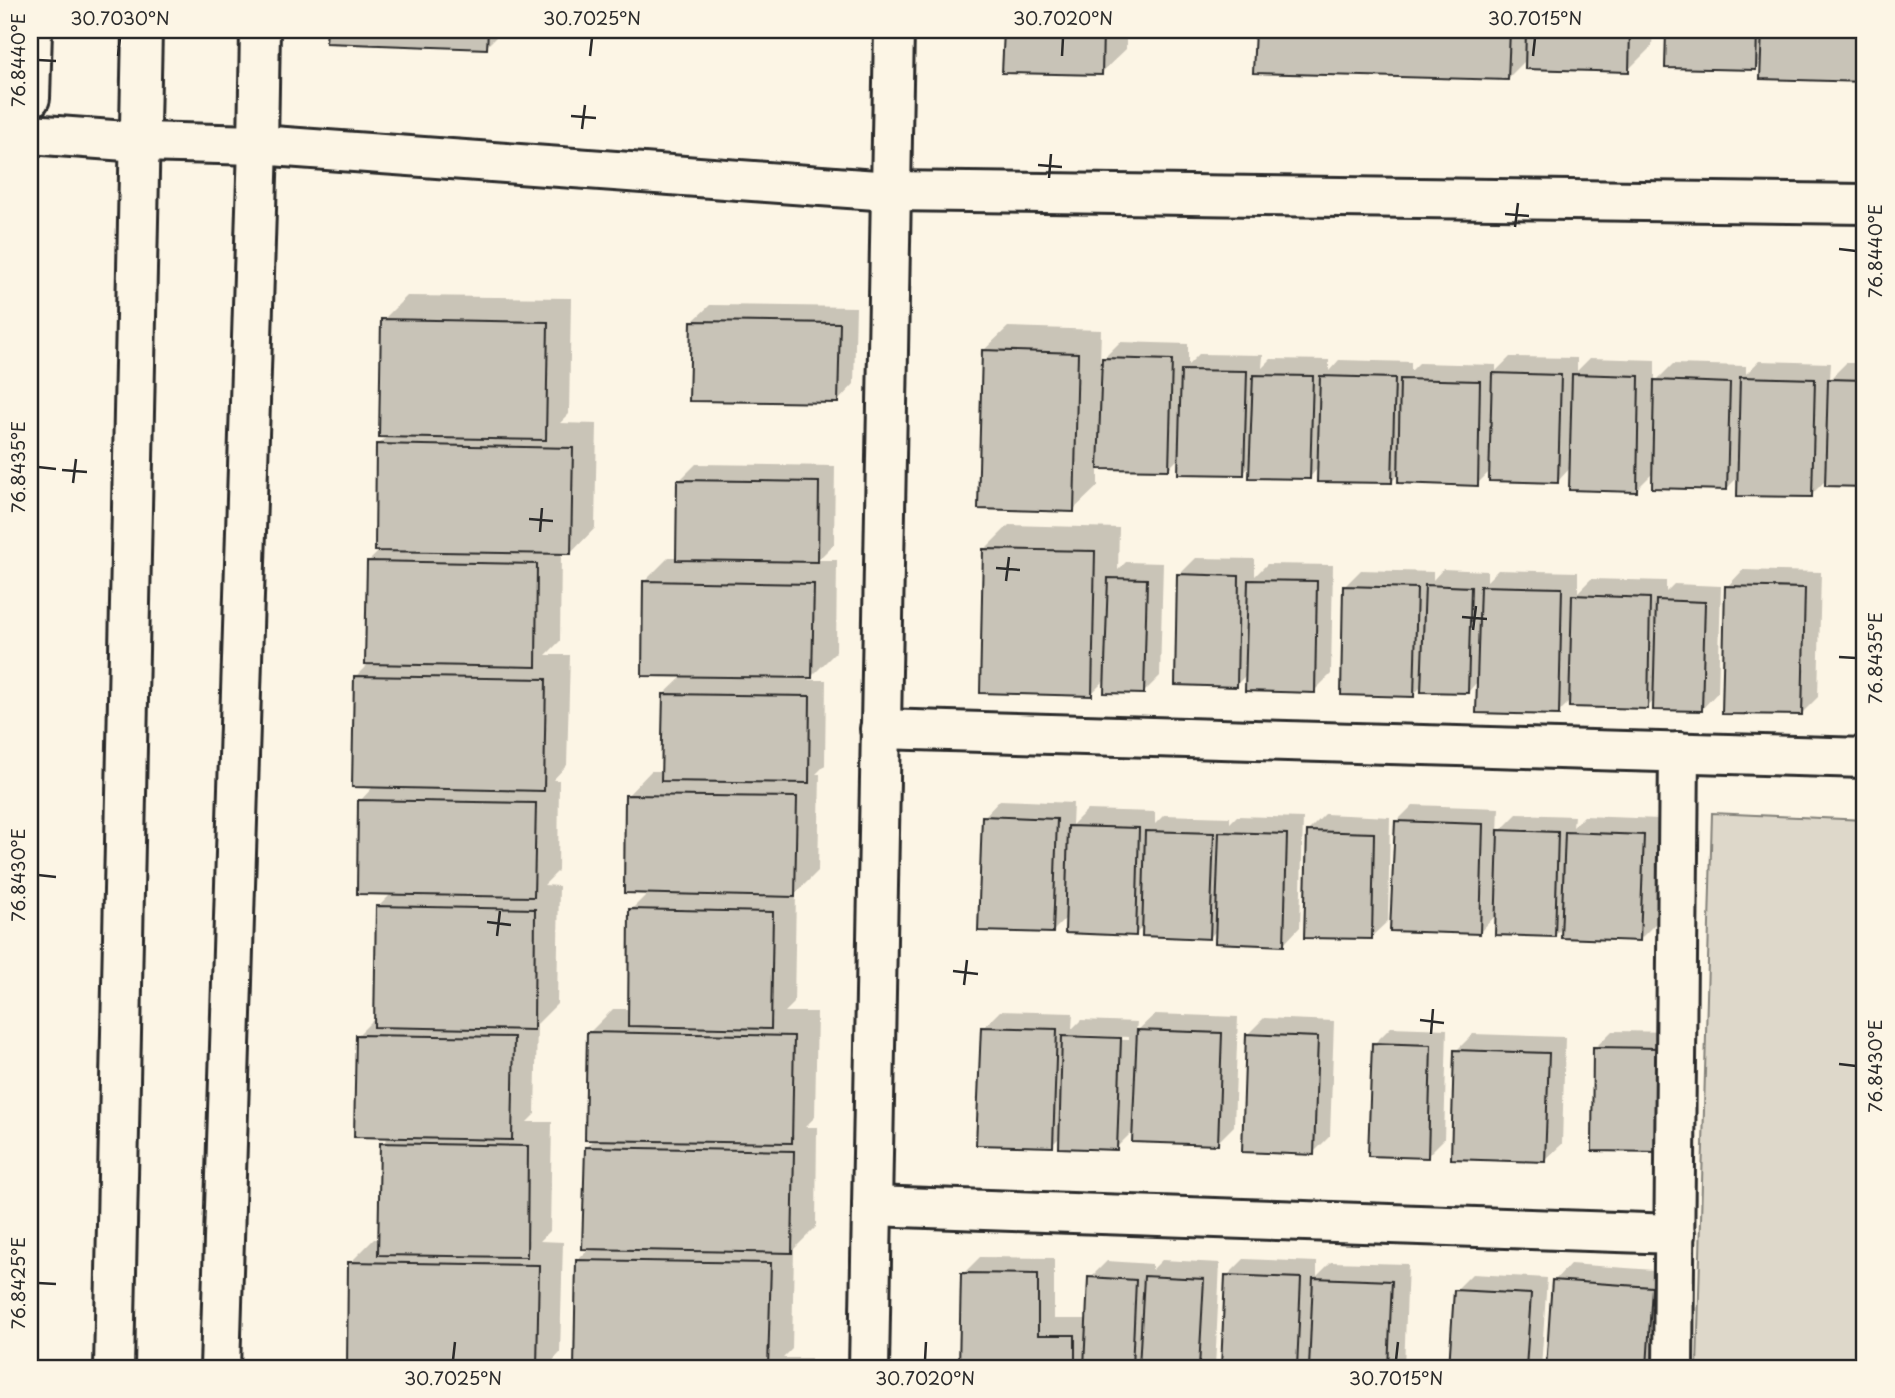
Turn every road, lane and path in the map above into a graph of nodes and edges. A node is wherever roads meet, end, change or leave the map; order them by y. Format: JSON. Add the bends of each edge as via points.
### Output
{"nodes":[{"id":1,"x":32,"y":30,"type":"edge"},
{"id":2,"x":142,"y":30,"type":"edge"},
{"id":3,"x":260,"y":30,"type":"edge"},
{"id":4,"x":894,"y":30,"type":"edge"},
{"id":5,"x":30,"y":98,"type":"edge"},
{"id":6,"x":30,"y":134,"type":"edge"},
{"id":7,"x":140,"y":142,"type":"junction"},
{"id":8,"x":258,"y":145,"type":"junction"},
{"id":9,"x":890,"y":191,"type":"junction"},
{"id":10,"x":1865,"y":204,"type":"edge"},
{"id":11,"x":880,"y":729,"type":"junction"},
{"id":12,"x":1679,"y":752,"type":"junction"},
{"id":13,"x":1865,"y":758,"type":"edge"},
{"id":14,"x":872,"y":1206,"type":"junction"},
{"id":15,"x":1675,"y":1234,"type":"junction"},
{"id":16,"x":114,"y":1368,"type":"edge"},
{"id":17,"x":220,"y":1368,"type":"edge"},
{"id":18,"x":869,"y":1368,"type":"edge"},
{"id":19,"x":1673,"y":1368,"type":"edge"}],
"edges":[{"from":1,"to":5,"type":"street"},
{"from":2,"to":7,"type":"street"},
{"from":3,"to":8,"type":"street"},
{"from":4,"to":9,"type":"street"},
{"from":6,"to":7,"type":"street"},
{"from":7,"to":8,"type":"street"},
{"from":7,"to":16,"type":"street"},
{"from":8,"to":9,"type":"street"},
{"from":8,"to":17,"type":"street"},
{"from":9,"to":10,"type":"street"},
{"from":9,"to":11,"type":"street"},
{"from":11,"to":12,"type":"street"},
{"from":11,"to":14,"type":"street"},
{"from":12,"to":13,"type":"street"},
{"from":12,"to":15,"type":"street"},
{"from":14,"to":15,"type":"street"},
{"from":14,"to":18,"type":"street"},
{"from":15,"to":19,"type":"street"}]}
